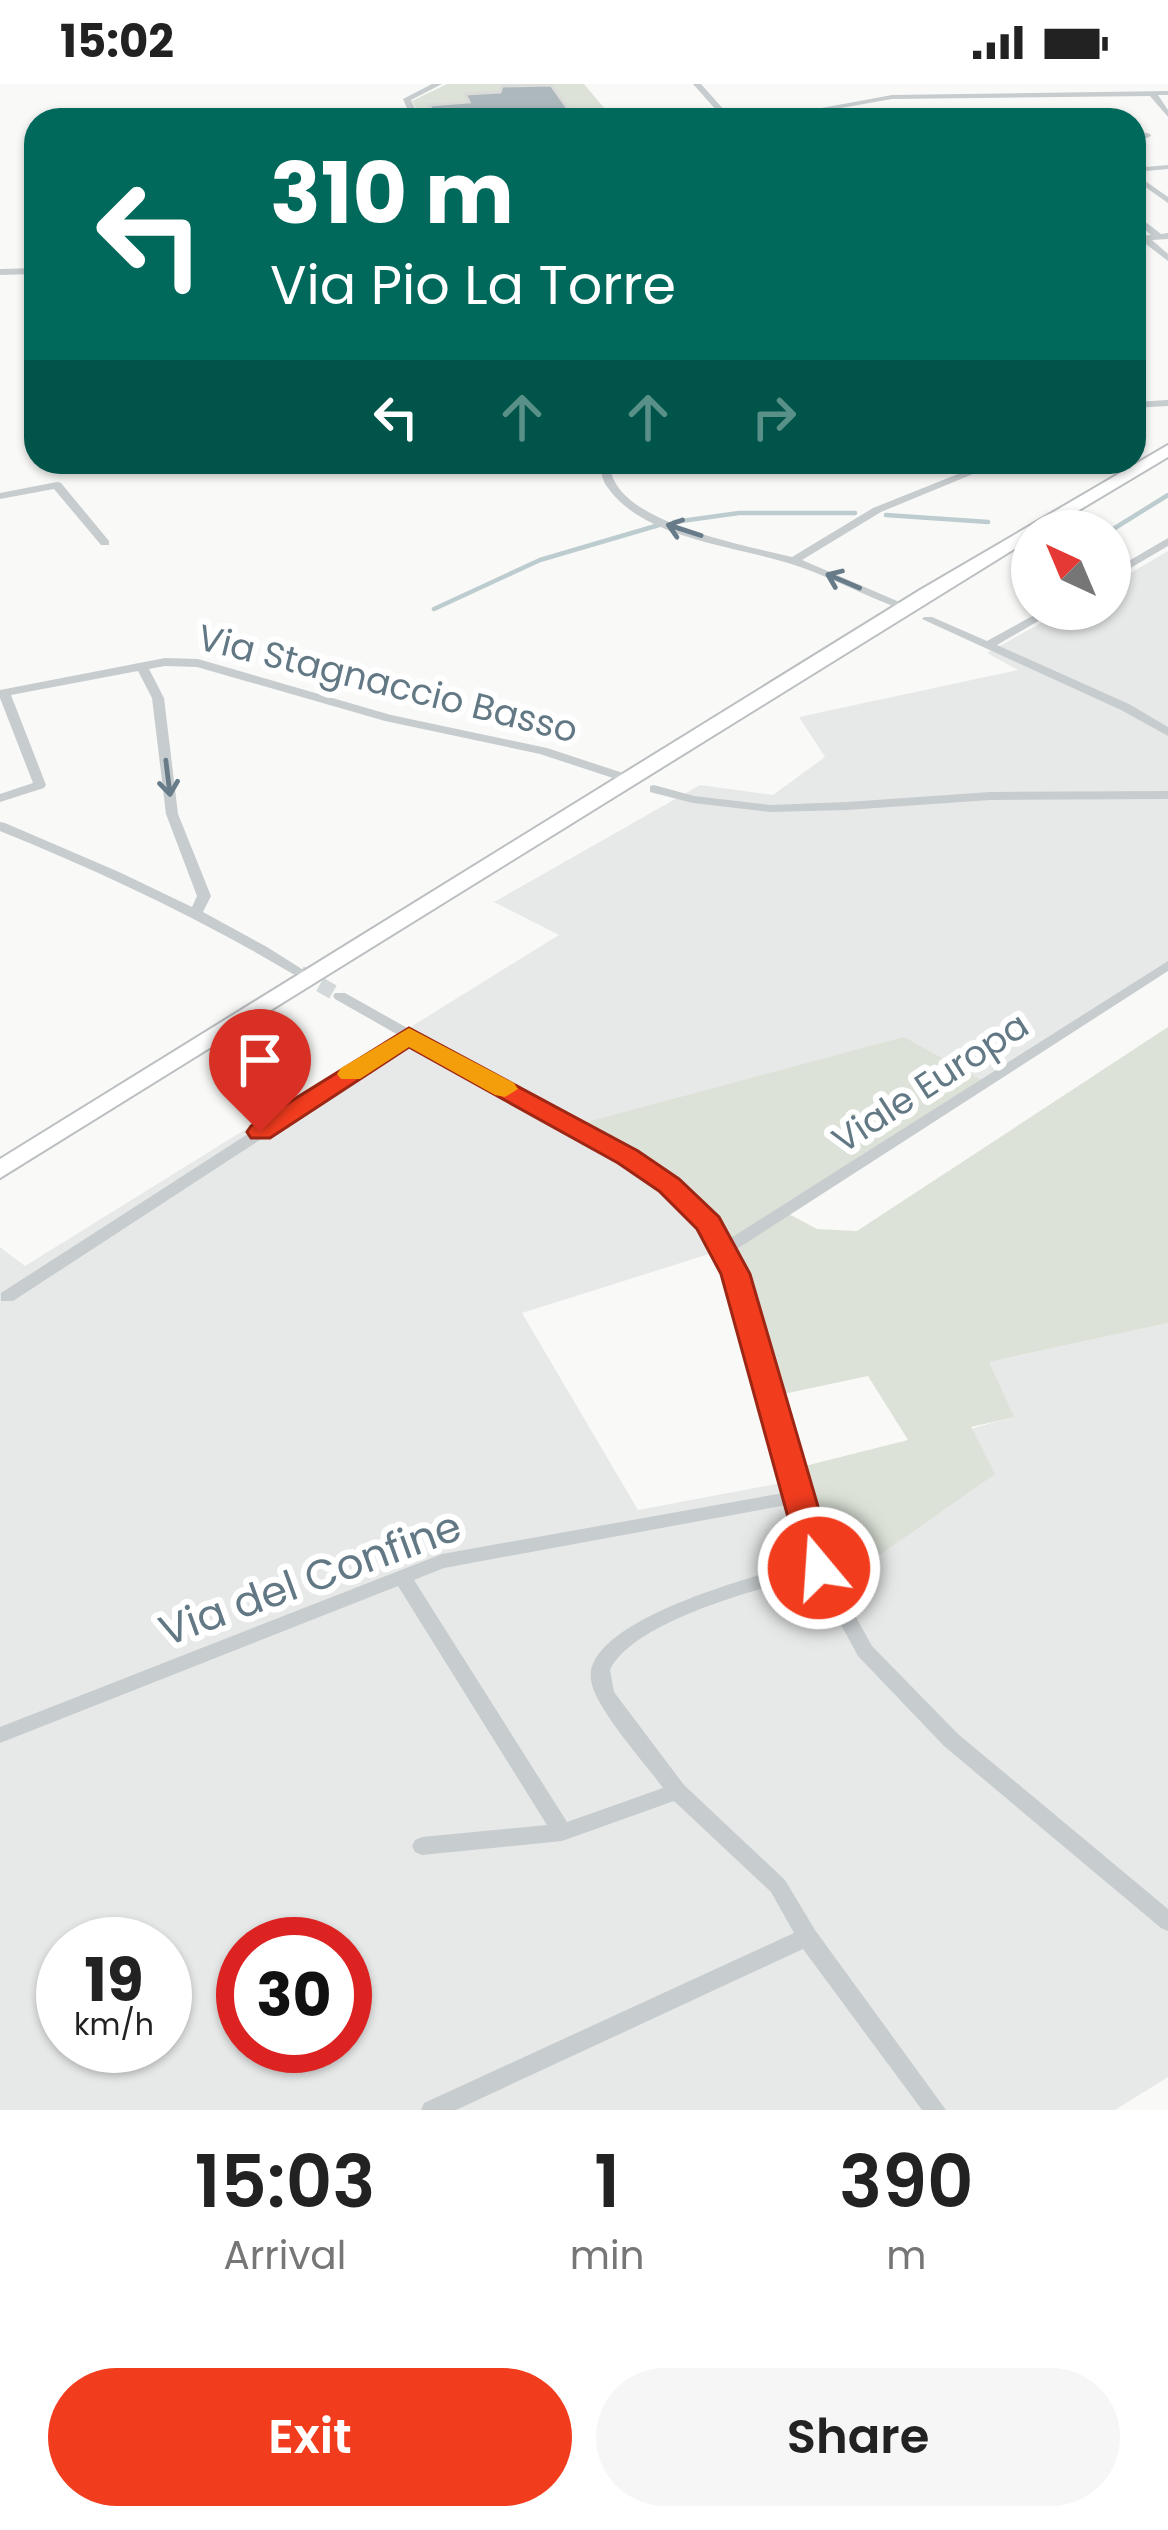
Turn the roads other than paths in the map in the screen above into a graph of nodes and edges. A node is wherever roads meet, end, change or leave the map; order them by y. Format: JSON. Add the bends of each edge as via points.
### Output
{"nodes":[{"id":1,"x":438,"y":84,"type":"edge"},
{"id":2,"x":697,"y":84,"type":"edge"},
{"id":3,"x":872,"y":84,"type":"edge"},
{"id":4,"x":954,"y":84,"type":"edge"},
{"id":5,"x":1152,"y":93,"type":"junction"},
{"id":6,"x":1168,"y":93,"type":"edge"},
{"id":7,"x":961,"y":94,"type":"junction"},
{"id":8,"x":887,"y":97,"type":"junction"},
{"id":9,"x":411,"y":108,"type":"edge"},
{"id":10,"x":718,"y":108,"type":"edge"},
{"id":11,"x":831,"y":108,"type":"edge"},
{"id":12,"x":1168,"y":116,"type":"edge"},
{"id":13,"x":1168,"y":462,"type":"edge"},
{"id":14,"x":604,"y":474,"type":"edge"},
{"id":15,"x":967,"y":474,"type":"edge"},
{"id":16,"x":1128,"y":474,"type":"edge"},
{"id":17,"x":0,"y":496,"type":"edge"},
{"id":18,"x":1085,"y":510,"type":"edge"},
{"id":19,"x":1168,"y":541,"type":"edge"},
{"id":20,"x":105,"y":544,"type":"dead end"},
{"id":21,"x":1011,"y":555,"type":"edge"},
{"id":22,"x":793,"y":561,"type":"junction"},
{"id":23,"x":1131,"y":564,"type":"edge"},
{"id":24,"x":892,"y":603,"type":"dead end"},
{"id":25,"x":928,"y":619,"type":"dead end"},
{"id":26,"x":1016,"y":630,"type":"edge"},
{"id":27,"x":987,"y":646,"type":"junction"},
{"id":28,"x":142,"y":666,"type":"junction"},
{"id":29,"x":2,"y":694,"type":"edge"},
{"id":30,"x":1168,"y":732,"type":"edge"},
{"id":31,"x":619,"y":776,"type":"dead end"},
{"id":32,"x":654,"y":788,"type":"dead end"},
{"id":33,"x":1168,"y":795,"type":"edge"},
{"id":34,"x":0,"y":798,"type":"edge"},
{"id":35,"x":0,"y":826,"type":"edge"},
{"id":36,"x":196,"y":912,"type":"junction"},
{"id":37,"x":1168,"y":965,"type":"edge"},
{"id":38,"x":298,"y":971,"type":"tunnel mouth"},
{"id":39,"x":340,"y":996,"type":"tunnel mouth"},
{"id":40,"x":409,"y":1036,"type":"junction"},
{"id":41,"x":0,"y":1170,"type":"edge"},
{"id":42,"x":0,"y":1190,"type":"edge"},
{"id":43,"x":725,"y":1249,"type":"junction"},
{"id":44,"x":8,"y":1297,"type":"dead end"},
{"id":45,"x":796,"y":1497,"type":"junction"},
{"id":46,"x":819,"y":1568,"type":"junction"},
{"id":47,"x":402,"y":1576,"type":"junction"},
{"id":48,"x":0,"y":1735,"type":"edge"},
{"id":49,"x":677,"y":1791,"type":"junction"},
{"id":50,"x":562,"y":1832,"type":"junction"},
{"id":51,"x":422,"y":1846,"type":"dead end"},
{"id":52,"x":1168,"y":1922,"type":"edge"},
{"id":53,"x":807,"y":1937,"type":"junction"},
{"id":54,"x":432,"y":2110,"type":"edge"},
{"id":55,"x":934,"y":2110,"type":"edge"}],
"edges":[{"from":1,"to":9,"type":"street","via":[[407,99]]},
{"from":2,"to":10,"type":"street"},
{"from":3,"to":8,"type":"street"},
{"from":4,"to":7,"type":"street"},
{"from":5,"to":6,"type":"street"},
{"from":5,"to":7,"type":"street"},
{"from":5,"to":12,"type":"street"},
{"from":7,"to":8,"type":"street"},
{"from":8,"to":11,"type":"street"},
{"from":13,"to":18,"type":"highway"},
{"from":22,"to":14,"type":"street","one_way":true,"via":[[647,516]]},
{"from":15,"to":22,"type":"street","via":[[877,510]]},
{"from":16,"to":41,"type":"highway"},
{"from":17,"to":20,"type":"street","via":[[57,485]]},
{"from":19,"to":23,"type":"street"},
{"from":21,"to":42,"type":"highway"},
{"from":24,"to":22,"type":"street","one_way":true},
{"from":25,"to":27,"type":"street"},
{"from":26,"to":27,"type":"street"},
{"from":27,"to":30,"type":"street"},
{"from":28,"to":29,"type":"street","name":"Via Stagnaccio Basso"},
{"from":28,"to":31,"type":"street","name":"Via Stagnaccio Basso","via":[[198,662]]},
{"from":28,"to":36,"type":"street","one_way":true,"via":[[158,698],[172,814],[204,896]]},
{"from":29,"to":34,"type":"street","via":[[40,785]]},
{"from":32,"to":33,"type":"street","via":[[702,803],[785,811],[969,797]]},
{"from":35,"to":36,"type":"street"},
{"from":36,"to":38,"type":"street"},
{"from":37,"to":43,"type":"street","name":"Viale Europa"},
{"from":39,"to":40,"type":"street"},
{"from":40,"to":43,"type":"street","via":[[641,1166],[689,1203]]},
{"from":40,"to":44,"type":"street"},
{"from":43,"to":45,"type":"street"},
{"from":45,"to":46,"type":"street"},
{"from":45,"to":47,"type":"street","name":"Via del Confine","via":[[474,1552]]},
{"from":46,"to":49,"type":"street","via":[[691,1608],[625,1637],[606,1655],[602,1690]]},
{"from":46,"to":52,"type":"street","via":[[865,1651],[900,1693]]},
{"from":47,"to":48,"type":"street","name":"Via del Confine"},
{"from":47,"to":50,"type":"street"},
{"from":49,"to":50,"type":"street"},
{"from":49,"to":53,"type":"street","via":[[778,1886]]},
{"from":50,"to":51,"type":"street"},
{"from":53,"to":54,"type":"street"},
{"from":53,"to":55,"type":"street"}]}
